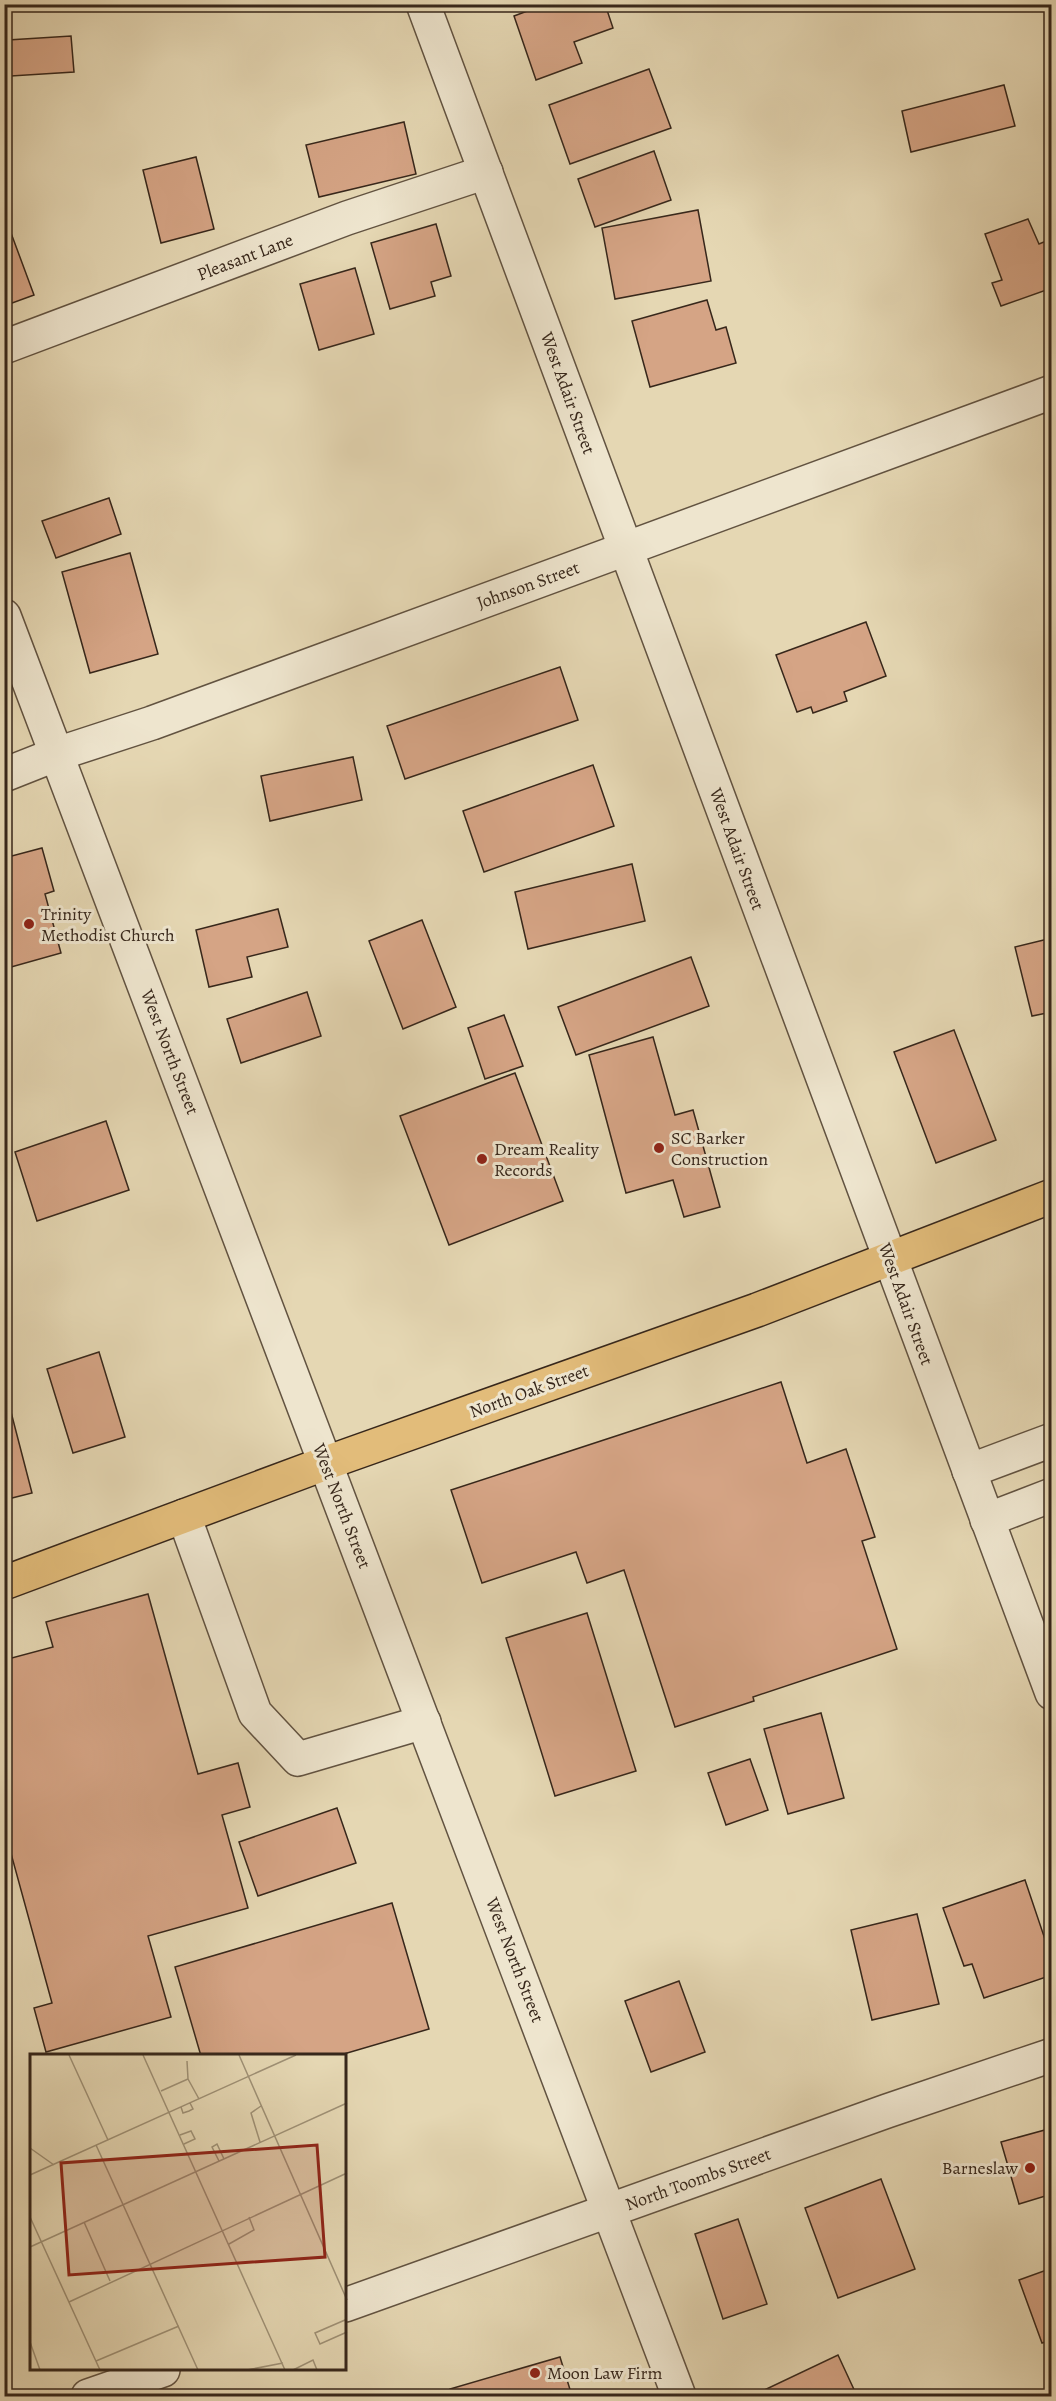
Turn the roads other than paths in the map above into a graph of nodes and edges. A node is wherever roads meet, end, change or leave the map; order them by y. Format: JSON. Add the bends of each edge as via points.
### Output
{"nodes":[{"id":1,"x":423,"y":4,"type":"edge"},
{"id":2,"x":486,"y":172,"type":"junction"},
{"id":3,"x":4,"y":347,"type":"edge"},
{"id":4,"x":1052,"y":392,"type":"edge"},
{"id":5,"x":625,"y":549,"type":"junction"},
{"id":6,"x":4,"y":616,"type":"edge"},
{"id":7,"x":57,"y":754,"type":"junction"},
{"id":8,"x":4,"y":775,"type":"edge"},
{"id":9,"x":1052,"y":1196,"type":"edge"},
{"id":10,"x":889,"y":1259,"type":"junction"},
{"id":11,"x":1052,"y":1440,"type":"edge"},
{"id":12,"x":326,"y":1463,"type":"junction"},
{"id":13,"x":969,"y":1471,"type":"junction"},
{"id":14,"x":1052,"y":1495,"type":"edge"},
{"id":15,"x":184,"y":1516,"type":"junction"},
{"id":16,"x":987,"y":1520,"type":"junction"},
{"id":17,"x":4,"y":1583,"type":"edge"},
{"id":18,"x":1052,"y":1693,"type":"edge"},
{"id":19,"x":424,"y":1722,"type":"junction"},
{"id":20,"x":1052,"y":2055,"type":"edge"},
{"id":21,"x":610,"y":2210,"type":"junction"},
{"id":22,"x":346,"y":2305,"type":"edge"},
{"id":23,"x":161,"y":2371,"type":"edge"},
{"id":24,"x":88,"y":2397,"type":"edge"},
{"id":25,"x":679,"y":2397,"type":"edge"}],
"edges":[{"from":1,"to":2,"type":"street","name":"West Adair Street"},
{"from":2,"to":3,"type":"street","name":"Pleasant Lane","via":[[347,218]]},
{"from":2,"to":5,"type":"street","name":"West Adair Street"},
{"from":4,"to":5,"type":"street","name":"Johnson Street"},
{"from":5,"to":7,"type":"street","name":"Johnson Street","via":[[152,723]]},
{"from":5,"to":10,"type":"street","name":"West Adair Street"},
{"from":6,"to":7,"type":"street","name":"West North Street"},
{"from":7,"to":8,"type":"street","name":"Johnson Street"},
{"from":7,"to":12,"type":"street","name":"West North Street"},
{"from":9,"to":10,"type":"main road","name":"North Oak Street"},
{"from":10,"to":12,"type":"main road","name":"North Oak Street"},
{"from":10,"to":13,"type":"street","name":"West Adair Street"},
{"from":11,"to":13,"type":"street"},
{"from":12,"to":15,"type":"main road","name":"North Oak Street"},
{"from":12,"to":19,"type":"street","name":"West North Street"},
{"from":13,"to":16,"type":"street","name":"West Adair Street"},
{"from":14,"to":16,"type":"street"},
{"from":15,"to":17,"type":"main road","name":"North Oak Street"},
{"from":15,"to":19,"type":"street","via":[[255,1713],[298,1759]]},
{"from":16,"to":18,"type":"street","name":"West Adair Street"},
{"from":19,"to":21,"type":"street","name":"West North Street"},
{"from":20,"to":21,"type":"street","name":"North Toombs Street"},
{"from":21,"to":22,"type":"street","name":"North Toombs Street"},
{"from":21,"to":25,"type":"street","name":"West North Street"},
{"from":23,"to":24,"type":"street"}]}
